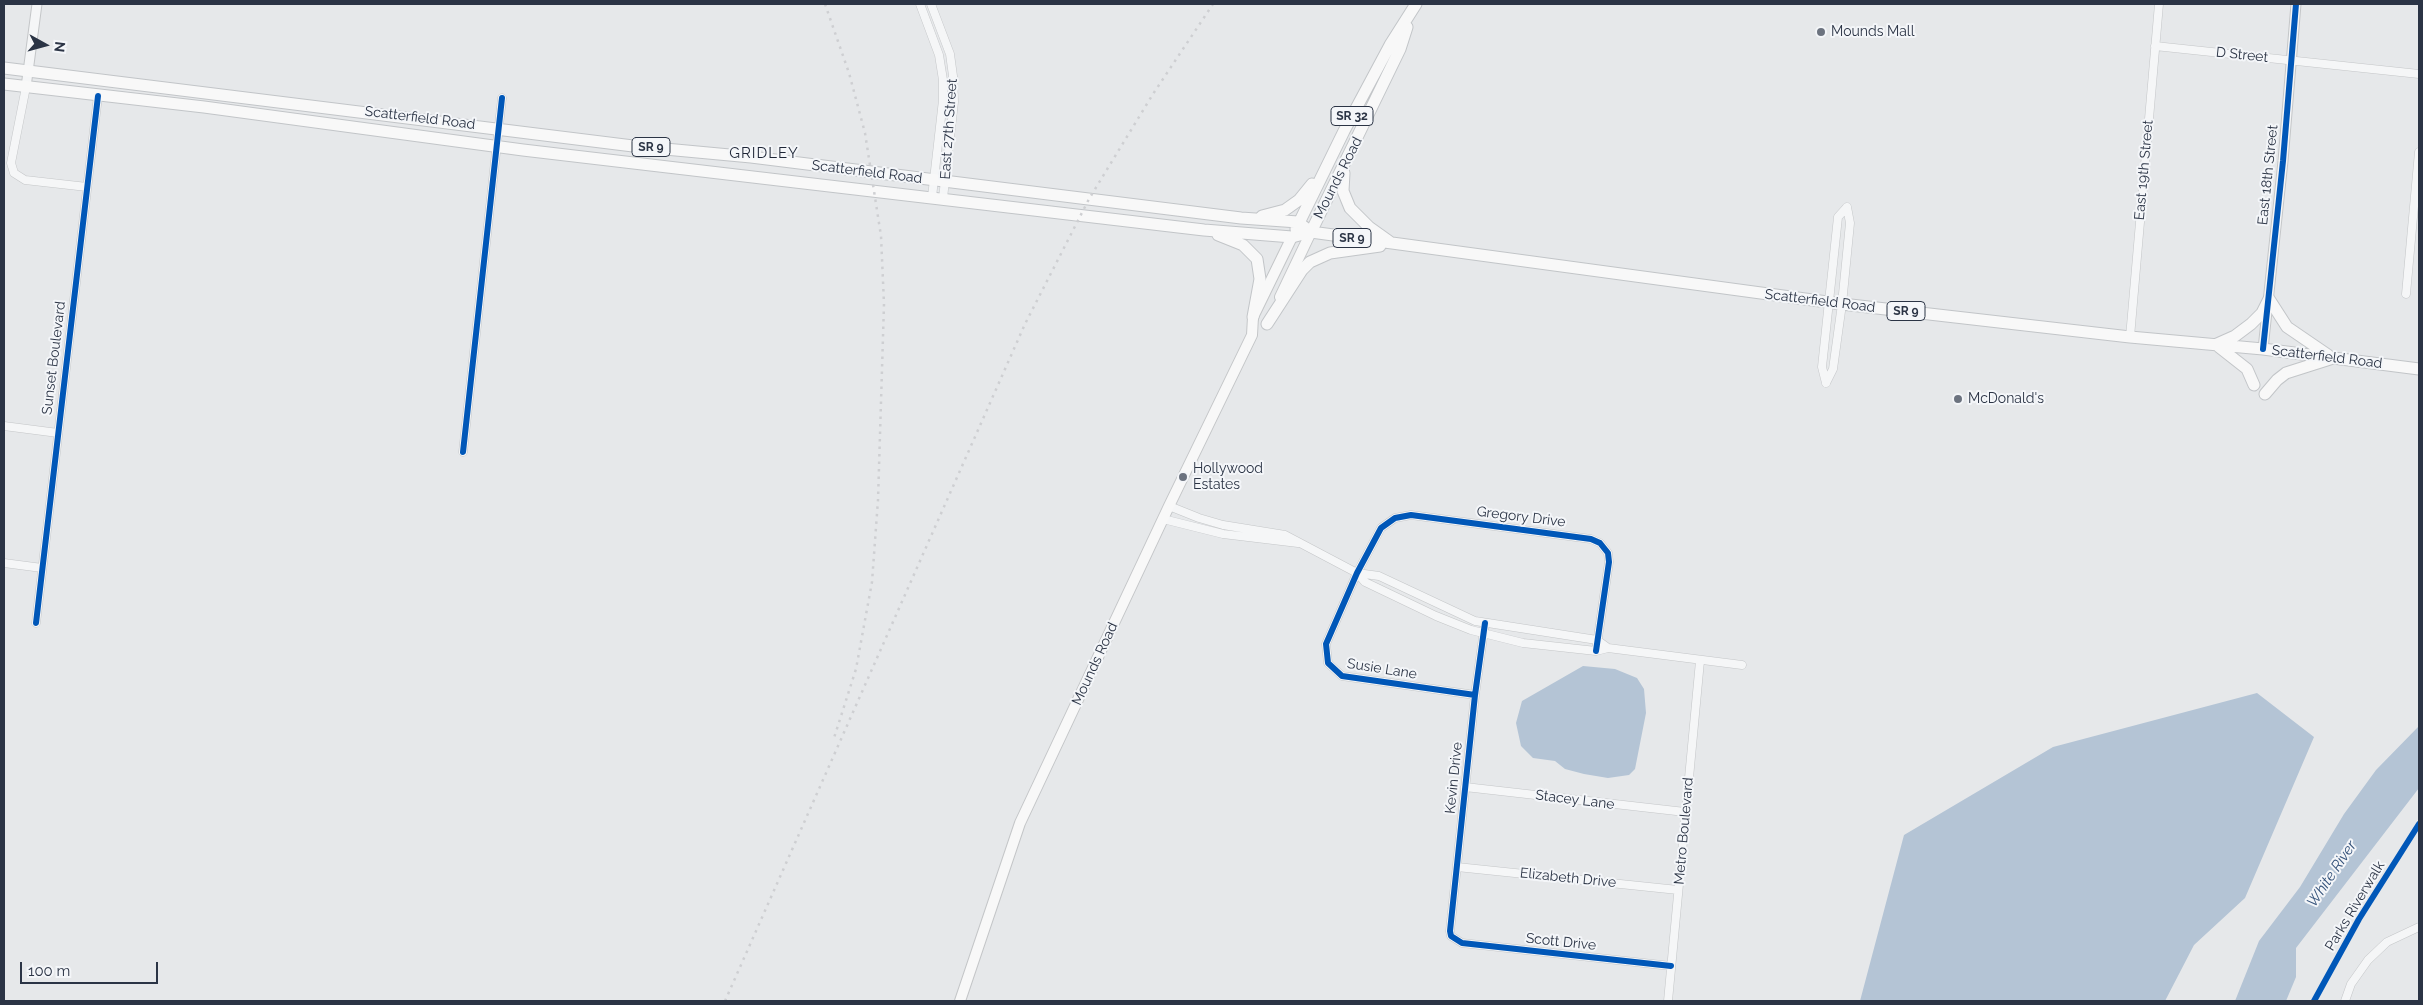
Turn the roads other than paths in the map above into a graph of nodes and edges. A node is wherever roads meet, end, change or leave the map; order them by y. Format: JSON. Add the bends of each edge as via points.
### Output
{"nodes":[{"id":1,"x":37,"y":4,"type":"edge"},
{"id":2,"x":920,"y":4,"type":"edge"},
{"id":3,"x":931,"y":4,"type":"edge"},
{"id":4,"x":2159,"y":4,"type":"edge"},
{"id":5,"x":2296,"y":4,"type":"edge"},
{"id":6,"x":1414,"y":9,"type":"edge"},
{"id":7,"x":2155,"y":46,"type":"junction"},
{"id":8,"x":2291,"y":61,"type":"junction"},
{"id":9,"x":4,"y":68,"type":"edge"},
{"id":10,"x":28,"y":72,"type":"junction"},
{"id":11,"x":2419,"y":74,"type":"edge"},
{"id":12,"x":4,"y":84,"type":"edge"},
{"id":13,"x":26,"y":87,"type":"junction"},
{"id":14,"x":98,"y":96,"type":"junction"},
{"id":15,"x":502,"y":98,"type":"dead end"},
{"id":16,"x":499,"y":128,"type":"junction"},
{"id":17,"x":497,"y":146,"type":"junction"},
{"id":18,"x":2419,"y":152,"type":"edge"},
{"id":19,"x":1329,"y":160,"type":"junction"},
{"id":20,"x":1344,"y":167,"type":"junction"},
{"id":21,"x":940,"y":181,"type":"junction"},
{"id":22,"x":87,"y":186,"type":"junction"},
{"id":23,"x":938,"y":197,"type":"junction"},
{"id":24,"x":1241,"y":218,"type":"junction"},
{"id":25,"x":1298,"y":222,"type":"junction"},
{"id":26,"x":1204,"y":230,"type":"junction"},
{"id":27,"x":1311,"y":232,"type":"junction"},
{"id":28,"x":1292,"y":238,"type":"junction"},
{"id":29,"x":1394,"y":244,"type":"junction"},
{"id":30,"x":2406,"y":294,"type":"dead end"},
{"id":31,"x":2269,"y":299,"type":"junction"},
{"id":32,"x":1829,"y":302,"type":"junction"},
{"id":33,"x":1842,"y":304,"type":"junction"},
{"id":34,"x":1253,"y":317,"type":"junction"},
{"id":35,"x":1267,"y":324,"type":"junction"},
{"id":36,"x":1252,"y":335,"type":"junction"},
{"id":37,"x":2130,"y":337,"type":"junction"},
{"id":38,"x":2215,"y":345,"type":"junction"},
{"id":39,"x":2263,"y":349,"type":"junction"},
{"id":40,"x":2334,"y":358,"type":"junction"},
{"id":41,"x":2419,"y":369,"type":"edge"},
{"id":42,"x":2254,"y":385,"type":"dead end"},
{"id":43,"x":2265,"y":394,"type":"dead end"},
{"id":44,"x":4,"y":426,"type":"edge"},
{"id":45,"x":58,"y":433,"type":"junction"},
{"id":46,"x":463,"y":452,"type":"dead end"},
{"id":47,"x":1169,"y":506,"type":"junction"},
{"id":48,"x":1163,"y":519,"type":"junction"},
{"id":49,"x":1302,"y":544,"type":"junction"},
{"id":50,"x":4,"y":563,"type":"edge"},
{"id":51,"x":42,"y":568,"type":"junction"},
{"id":52,"x":1357,"y":573,"type":"junction"},
{"id":53,"x":36,"y":623,"type":"dead end"},
{"id":54,"x":1486,"y":623,"type":"junction"},
{"id":55,"x":1484,"y":633,"type":"junction"},
{"id":56,"x":1597,"y":640,"type":"junction"},
{"id":57,"x":1608,"y":648,"type":"junction"},
{"id":58,"x":1596,"y":651,"type":"junction"},
{"id":59,"x":1700,"y":661,"type":"junction"},
{"id":60,"x":1742,"y":665,"type":"dead end"},
{"id":61,"x":1475,"y":695,"type":"junction"},
{"id":62,"x":1465,"y":787,"type":"junction"},
{"id":63,"x":1685,"y":812,"type":"junction"},
{"id":64,"x":1457,"y":866,"type":"junction"},
{"id":65,"x":1678,"y":890,"type":"junction"},
{"id":66,"x":2419,"y":928,"type":"edge"},
{"id":67,"x":1451,"y":936,"type":"joint"},
{"id":68,"x":1671,"y":966,"type":"junction"},
{"id":69,"x":960,"y":1001,"type":"edge"},
{"id":70,"x":1668,"y":1001,"type":"edge"},
{"id":71,"x":2345,"y":1001,"type":"edge"}],
"edges":[{"from":1,"to":10,"type":"street"},
{"from":2,"to":21,"type":"street","name":"East 27th Street","via":[[939,55],[943,80]]},
{"from":3,"to":21,"type":"street","name":"East 27th Street","via":[[950,54],[954,76],[954,102]]},
{"from":4,"to":7,"type":"street","name":"East 19th Street"},
{"from":5,"to":8,"type":"street","name":"East 18th Street"},
{"from":6,"to":19,"type":"main road","name":"Mounds Road","number":"SR 32","via":[[1390,45]]},
{"from":6,"to":20,"type":"main road","name":"Mounds Road","number":"SR 32","via":[[1400,50]]},
{"from":7,"to":8,"type":"street","name":"D Street"},
{"from":7,"to":37,"type":"street","name":"East 19th Street"},
{"from":8,"to":11,"type":"street","name":"D Street"},
{"from":8,"to":31,"type":"street","name":"East 18th Street"},
{"from":9,"to":10,"type":"main road","name":"Scatterfield Road","number":"SR 9"},
{"from":10,"to":13,"type":"street"},
{"from":10,"to":16,"type":"main road","name":"Scatterfield Road","number":"SR 9"},
{"from":12,"to":13,"type":"main road","name":"Scatterfield Road","number":"SR 9"},
{"from":13,"to":14,"type":"main road","name":"Scatterfield Road","number":"SR 9"},
{"from":13,"to":22,"type":"street","via":[[12,163],[14,173],[25,180]]},
{"from":14,"to":17,"type":"main road","name":"Scatterfield Road","number":"SR 9"},
{"from":14,"to":22,"type":"street","name":"Sunset Boulevard"},
{"from":15,"to":16,"type":"street"},
{"from":16,"to":17,"type":"street"},
{"from":16,"to":21,"type":"main road","name":"Scatterfield Road","number":"SR 9"},
{"from":17,"to":23,"type":"main road","name":"Scatterfield Road","number":"SR 9"},
{"from":17,"to":46,"type":"street"},
{"from":18,"to":30,"type":"street"},
{"from":19,"to":24,"type":"main road","via":[[1293,205],[1279,212]]},
{"from":19,"to":25,"type":"main road","name":"Mounds Road","number":"SR 32"},
{"from":20,"to":27,"type":"main road","name":"Mounds Road"},
{"from":20,"to":29,"type":"main road","number":"SR 32","via":[[1346,202],[1360,219]]},
{"from":21,"to":23,"type":"street","name":"East 27th Street"},
{"from":21,"to":23,"type":"street","name":"East 27th Street"},
{"from":21,"to":24,"type":"main road","name":"Scatterfield Road","number":"SR 9"},
{"from":22,"to":45,"type":"street","name":"Sunset Boulevard"},
{"from":23,"to":26,"type":"main road","name":"Scatterfield Road","number":"SR 9"},
{"from":24,"to":25,"type":"main road","name":"Scatterfield Road","number":"SR 9"},
{"from":25,"to":27,"type":"main road","name":"Scatterfield Road","number":"SR 9"},
{"from":25,"to":28,"type":"main road","name":"Mounds Road","number":"SR 32"},
{"from":26,"to":28,"type":"main road","name":"Scatterfield Road","number":"SR 9"},
{"from":26,"to":34,"type":"main road","via":[[1242,245],[1257,259],[1260,279]]},
{"from":27,"to":28,"type":"main road","name":"Scatterfield Road","number":"SR 9"},
{"from":27,"to":29,"type":"main road","name":"Scatterfield Road","number":"SR 9"},
{"from":27,"to":35,"type":"main road","name":"Mounds Road"},
{"from":28,"to":34,"type":"main road","name":"Mounds Road"},
{"from":29,"to":32,"type":"main road","name":"Scatterfield Road","number":"SR 9"},
{"from":29,"to":35,"type":"main road","via":[[1330,253],[1315,259],[1302,270]]},
{"from":31,"to":38,"type":"main road","via":[[2251,324]]},
{"from":31,"to":39,"type":"street","name":"East 18th Street"},
{"from":31,"to":40,"type":"main road","via":[[2288,327]]},
{"from":32,"to":33,"type":"main road","name":"Scatterfield Road","number":"SR 9"},
{"from":32,"to":33,"type":"street","via":[[1822,367],[1826,384],[1833,369]]},
{"from":32,"to":33,"type":"street","via":[[1838,217],[1847,207],[1850,224]]},
{"from":33,"to":37,"type":"main road","name":"Scatterfield Road","number":"SR 9"},
{"from":34,"to":36,"type":"main road","name":"Mounds Road"},
{"from":35,"to":36,"type":"main road","name":"Mounds Road"},
{"from":36,"to":47,"type":"main road","name":"Mounds Road"},
{"from":37,"to":38,"type":"main road","name":"Scatterfield Road","number":"SR 9"},
{"from":38,"to":39,"type":"main road","name":"Scatterfield Road","number":"SR 9"},
{"from":38,"to":42,"type":"main road","via":[[2238,360]]},
{"from":39,"to":40,"type":"main road","name":"Scatterfield Road","number":"SR 9"},
{"from":40,"to":41,"type":"main road","name":"Scatterfield Road","number":"SR 9"},
{"from":40,"to":43,"type":"main road","via":[[2286,373]]},
{"from":44,"to":45,"type":"street"},
{"from":45,"to":51,"type":"street","name":"Sunset Boulevard"},
{"from":47,"to":48,"type":"main road","name":"Mounds Road"},
{"from":47,"to":49,"type":"street","via":[[1223,525],[1285,534]]},
{"from":48,"to":49,"type":"street","via":[[1223,534]]},
{"from":48,"to":69,"type":"main road","name":"Mounds Road","via":[[1020,823]]},
{"from":49,"to":52,"type":"street"},
{"from":50,"to":51,"type":"street"},
{"from":51,"to":53,"type":"street","name":"Sunset Boulevard"},
{"from":52,"to":54,"type":"street","via":[[1379,576],[1475,621]]},
{"from":52,"to":55,"type":"street","via":[[1365,582],[1436,616]]},
{"from":52,"to":56,"type":"street","name":"Gregory Drive","via":[[1381,528],[1403,516],[1595,540],[1604,546],[1609,562]]},
{"from":52,"to":61,"type":"street","name":"Susie Lane","via":[[1326,644],[1332,670],[1342,676]]},
{"from":54,"to":55,"type":"street","name":"Kevin Drive"},
{"from":54,"to":56,"type":"street"},
{"from":55,"to":58,"type":"street","via":[[1523,643]]},
{"from":55,"to":61,"type":"street","name":"Kevin Drive"},
{"from":56,"to":57,"type":"street"},
{"from":56,"to":58,"type":"street","name":"Gregory Drive"},
{"from":57,"to":58,"type":"street"},
{"from":57,"to":59,"type":"street"},
{"from":59,"to":60,"type":"street"},
{"from":59,"to":63,"type":"street","name":"Metro Boulevard"},
{"from":61,"to":62,"type":"street","name":"Kevin Drive"},
{"from":62,"to":63,"type":"street","name":"Stacey Lane"},
{"from":62,"to":64,"type":"street","name":"Kevin Drive"},
{"from":63,"to":65,"type":"street","name":"Metro Boulevard"},
{"from":64,"to":65,"type":"street","name":"Elizabeth Drive"},
{"from":64,"to":67,"type":"street","name":"Kevin Drive"},
{"from":65,"to":68,"type":"street","name":"Metro Boulevard"},
{"from":66,"to":71,"type":"street","via":[[2387,942],[2368,960],[2351,984]]},
{"from":67,"to":68,"type":"street","name":"Scott Drive","via":[[1462,943]]},
{"from":68,"to":70,"type":"street","name":"Metro Boulevard"}]}
